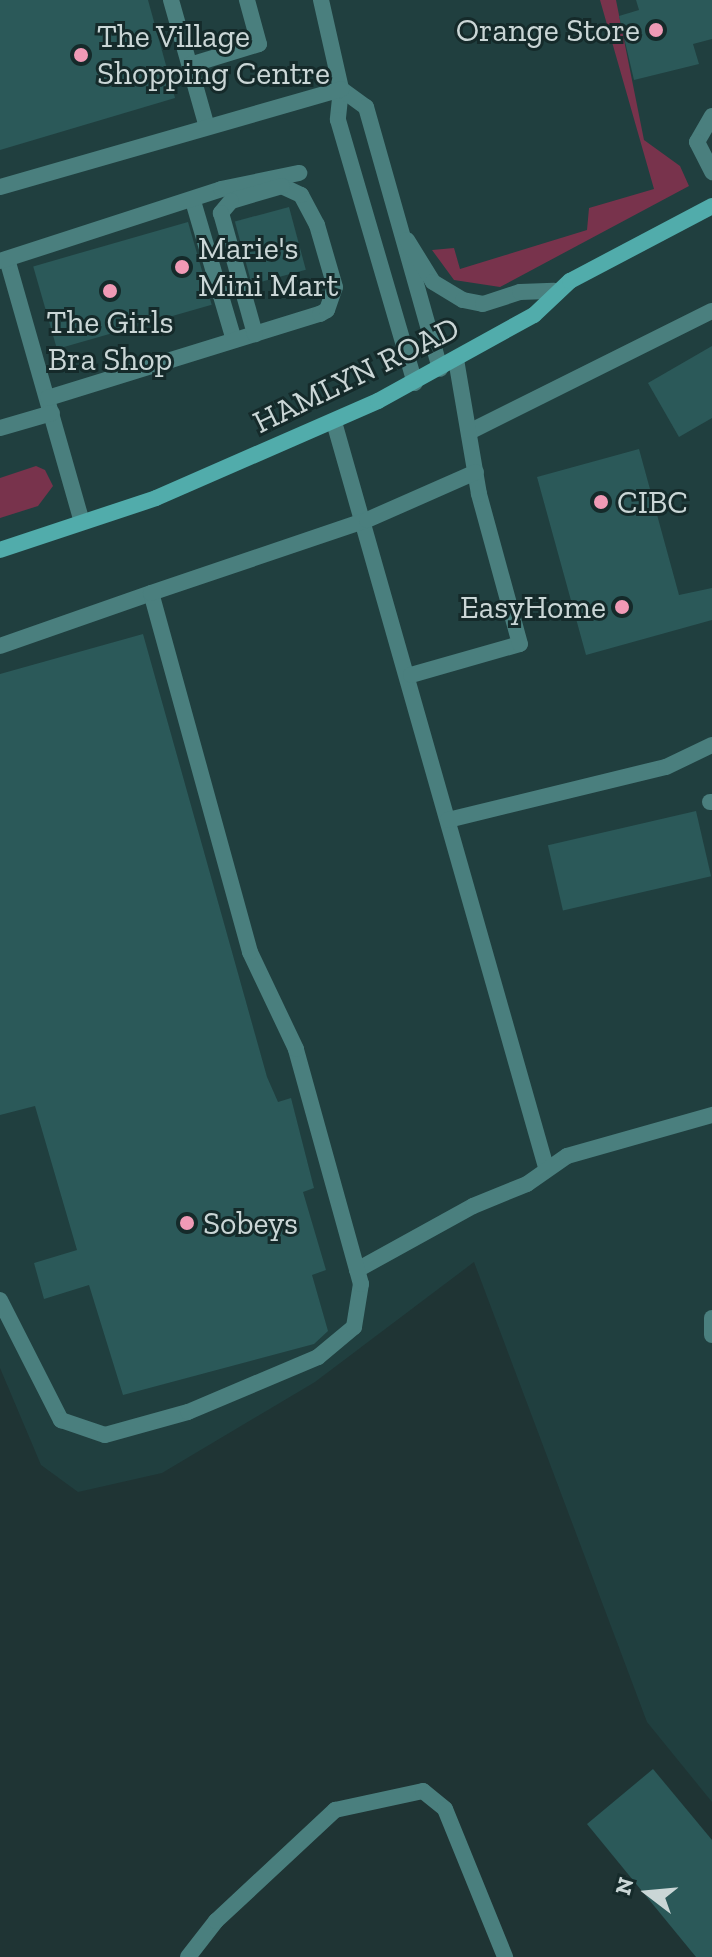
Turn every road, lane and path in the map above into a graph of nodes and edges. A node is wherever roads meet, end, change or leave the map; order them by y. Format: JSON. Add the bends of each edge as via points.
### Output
{"nodes":[{"id":1,"x":171,"y":0,"type":"edge"},
{"id":2,"x":247,"y":0,"type":"edge"},
{"id":3,"x":321,"y":0,"type":"edge"},
{"id":4,"x":190,"y":65,"type":"junction"},
{"id":5,"x":341,"y":89,"type":"junction"},
{"id":6,"x":712,"y":116,"type":"edge"},
{"id":7,"x":207,"y":127,"type":"junction"},
{"id":8,"x":712,"y":172,"type":"edge"},
{"id":9,"x":299,"y":173,"type":"dead end"},
{"id":10,"x":0,"y":187,"type":"edge"},
{"id":11,"x":193,"y":201,"type":"junction"},
{"id":12,"x":712,"y":206,"type":"edge"},
{"id":13,"x":407,"y":240,"type":"junction"},
{"id":14,"x":4,"y":260,"type":"edge"},
{"id":15,"x":554,"y":291,"type":"junction"},
{"id":16,"x":712,"y":311,"type":"edge"},
{"id":17,"x":255,"y":334,"type":"junction"},
{"id":18,"x":234,"y":340,"type":"junction"},
{"id":19,"x":456,"y":360,"type":"junction"},
{"id":20,"x":440,"y":369,"type":"junction"},
{"id":21,"x":415,"y":383,"type":"junction"},
{"id":22,"x":50,"y":405,"type":"junction"},
{"id":23,"x":334,"y":422,"type":"junction"},
{"id":24,"x":0,"y":428,"type":"edge"},
{"id":25,"x":471,"y":431,"type":"junction"},
{"id":26,"x":476,"y":472,"type":"junction"},
{"id":27,"x":367,"y":520,"type":"junction"},
{"id":28,"x":82,"y":522,"type":"junction"},
{"id":29,"x":0,"y":550,"type":"edge"},
{"id":30,"x":151,"y":593,"type":"junction"},
{"id":31,"x":0,"y":646,"type":"edge"},
{"id":32,"x":411,"y":675,"type":"junction"},
{"id":33,"x":712,"y":745,"type":"edge"},
{"id":34,"x":448,"y":820,"type":"junction"},
{"id":35,"x":712,"y":1115,"type":"edge"},
{"id":36,"x":546,"y":1167,"type":"junction"},
{"id":37,"x":357,"y":1270,"type":"junction"},
{"id":38,"x":0,"y":1300,"type":"edge"},
{"id":39,"x":712,"y":1318,"type":"edge"},
{"id":40,"x":712,"y":1335,"type":"edge"},
{"id":41,"x":188,"y":1957,"type":"edge"},
{"id":42,"x":505,"y":1957,"type":"edge"}],
"edges":[{"from":1,"to":4,"type":"street"},
{"from":2,"to":4,"type":"street","via":[[259,44]]},
{"from":3,"to":5,"type":"street"},
{"from":4,"to":7,"type":"street"},
{"from":5,"to":7,"type":"street"},
{"from":5,"to":13,"type":"street","via":[[366,107]]},
{"from":5,"to":21,"type":"street","via":[[338,120]]},
{"from":6,"to":8,"type":"street","via":[[697,142]]},
{"from":7,"to":10,"type":"street"},
{"from":9,"to":11,"type":"street","via":[[278,172]]},
{"from":11,"to":14,"type":"street"},
{"from":11,"to":18,"type":"street"},
{"from":12,"to":15,"type":"street","name":"HAMLYN ROAD"},
{"from":13,"to":15,"type":"street","via":[[433,282],[463,300],[483,304],[520,292]]},
{"from":13,"to":20,"type":"street"},
{"from":14,"to":22,"type":"street"},
{"from":15,"to":19,"type":"street","name":"HAMLYN ROAD","via":[[534,315]]},
{"from":16,"to":25,"type":"street"},
{"from":17,"to":17,"type":"street","via":[[320,314],[336,296],[317,225],[301,195],[273,186],[231,201],[221,213]]},
{"from":17,"to":18,"type":"street"},
{"from":18,"to":22,"type":"street"},
{"from":19,"to":20,"type":"street","name":"HAMLYN ROAD"},
{"from":19,"to":25,"type":"street"},
{"from":20,"to":21,"type":"street","name":"HAMLYN ROAD"},
{"from":21,"to":23,"type":"street","name":"HAMLYN ROAD"},
{"from":22,"to":24,"type":"street"},
{"from":22,"to":28,"type":"street"},
{"from":23,"to":27,"type":"street"},
{"from":23,"to":28,"type":"street","name":"HAMLYN ROAD"},
{"from":25,"to":26,"type":"street"},
{"from":26,"to":27,"type":"street"},
{"from":26,"to":32,"type":"street","via":[[520,644]]},
{"from":27,"to":30,"type":"street"},
{"from":27,"to":32,"type":"street"},
{"from":28,"to":29,"type":"street","name":"HAMLYN ROAD"},
{"from":30,"to":31,"type":"street"},
{"from":30,"to":37,"type":"street","via":[[250,952],[296,1049]]},
{"from":32,"to":34,"type":"street"},
{"from":33,"to":34,"type":"street","via":[[666,767]]},
{"from":34,"to":36,"type":"street"},
{"from":35,"to":36,"type":"street"},
{"from":36,"to":37,"type":"street","via":[[527,1184],[473,1206]]},
{"from":37,"to":38,"type":"street","via":[[361,1311],[343,1341],[127,1434],[82,1430],[61,1420]]},
{"from":39,"to":40,"type":"street"},
{"from":41,"to":42,"type":"street","via":[[216,1921],[335,1810],[423,1791],[445,1809]]}]}
